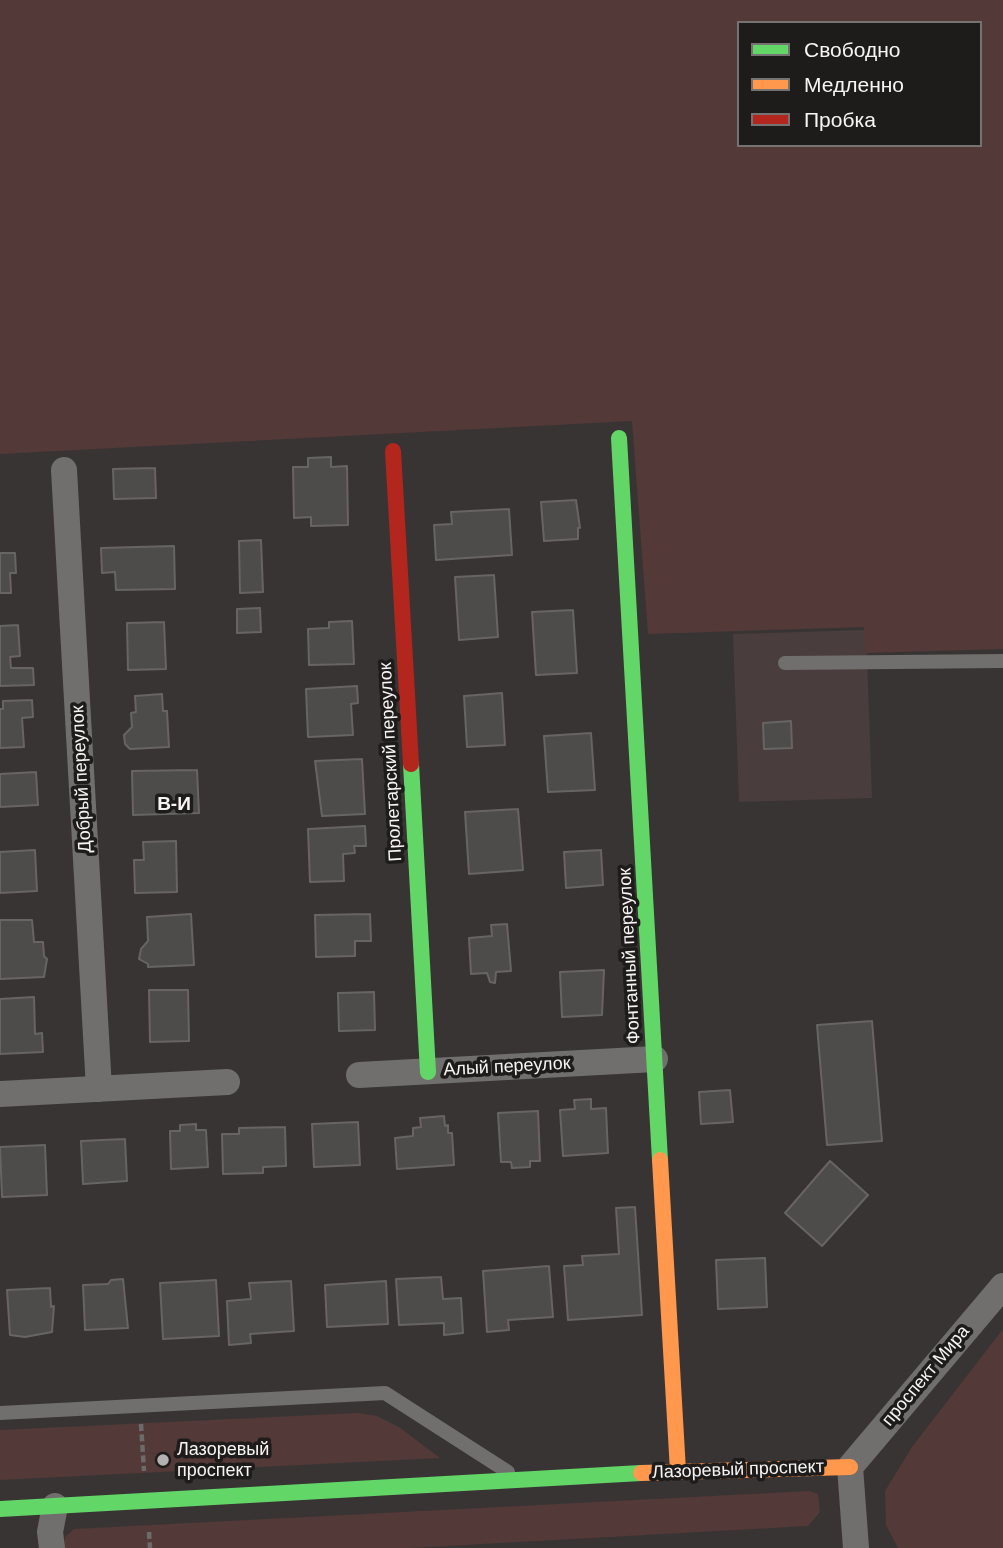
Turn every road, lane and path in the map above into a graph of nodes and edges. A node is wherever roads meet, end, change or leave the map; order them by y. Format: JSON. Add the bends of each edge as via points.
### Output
{"nodes":[{"id":1,"x":620,"y":438,"type":"dead end"},
{"id":2,"x":393,"y":451,"type":"dead end"},
{"id":3,"x":64,"y":470,"type":"dead end"},
{"id":4,"x":1003,"y":661,"type":"edge"},
{"id":5,"x":785,"y":663,"type":"dead end"},
{"id":6,"x":655,"y":1059,"type":"junction"},
{"id":7,"x":428,"y":1072,"type":"junction"},
{"id":8,"x":359,"y":1075,"type":"dead end"},
{"id":9,"x":227,"y":1082,"type":"dead end"},
{"id":10,"x":99,"y":1089,"type":"junction"},
{"id":11,"x":0,"y":1094,"type":"edge"},
{"id":12,"x":1003,"y":1286,"type":"edge"},
{"id":13,"x":0,"y":1413,"type":"edge"},
{"id":14,"x":850,"y":1467,"type":"junction"},
{"id":15,"x":678,"y":1471,"type":"junction"},
{"id":16,"x":521,"y":1480,"type":"junction"},
{"id":17,"x":55,"y":1506,"type":"junction"},
{"id":18,"x":0,"y":1509,"type":"edge"},
{"id":19,"x":52,"y":1548,"type":"edge"},
{"id":20,"x":855,"y":1548,"type":"edge"}],
"edges":[{"from":1,"to":6,"type":"street","name":"Фонтанный переулок"},
{"from":2,"to":7,"type":"street","name":"Пролетарский переулок"},
{"from":3,"to":10,"type":"street","name":"Добрый переулок"},
{"from":4,"to":5,"type":"lane"},
{"from":6,"to":7,"type":"street","name":"Алый переулок"},
{"from":6,"to":15,"type":"street","name":"Фонтанный переулок"},
{"from":7,"to":8,"type":"street","name":"Алый переулок"},
{"from":9,"to":10,"type":"street"},
{"from":10,"to":11,"type":"street"},
{"from":12,"to":14,"type":"street","name":"проспект Мира"},
{"from":13,"to":16,"type":"lane","via":[[385,1393]]},
{"from":14,"to":15,"type":"street","name":"Лазоревый проспект"},
{"from":14,"to":20,"type":"street","name":"Лазоревый проспект"},
{"from":15,"to":16,"type":"street","name":"Лазоревый проспект"},
{"from":16,"to":17,"type":"street","name":"Лазоревый проспект"},
{"from":17,"to":18,"type":"street","name":"Лазоревый проспект"},
{"from":17,"to":19,"type":"street"}]}
